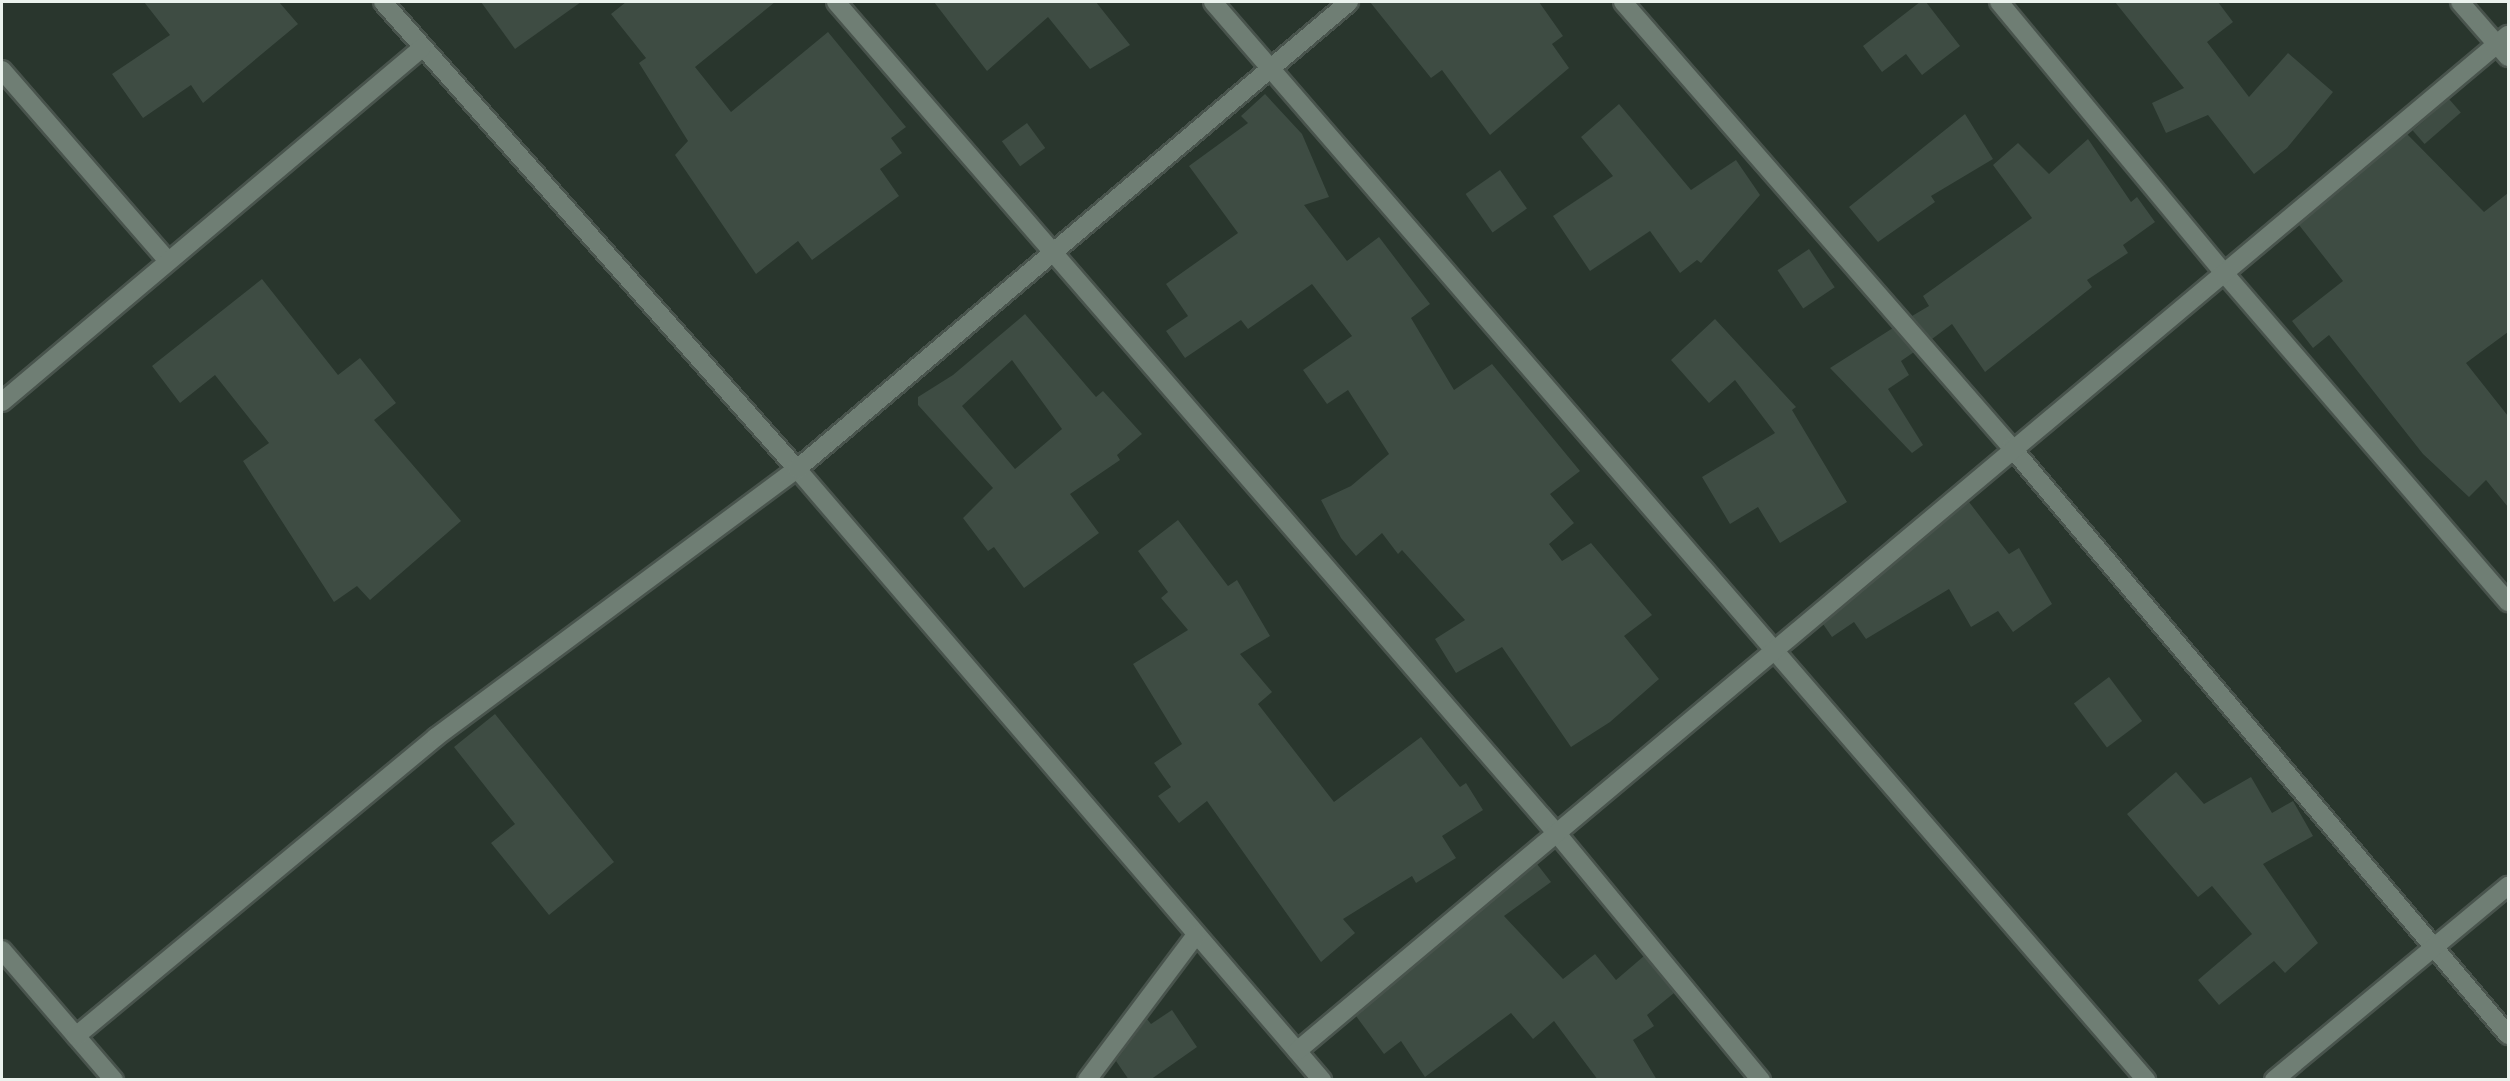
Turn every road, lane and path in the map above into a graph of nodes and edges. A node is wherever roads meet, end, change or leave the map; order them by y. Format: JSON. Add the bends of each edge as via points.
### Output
{"nodes":[{"id":1,"x":383,"y":2,"type":"edge"},
{"id":2,"x":836,"y":2,"type":"edge"},
{"id":3,"x":1213,"y":2,"type":"edge"},
{"id":4,"x":1349,"y":2,"type":"edge"},
{"id":5,"x":1623,"y":2,"type":"edge"},
{"id":6,"x":1999,"y":2,"type":"edge"},
{"id":7,"x":2460,"y":2,"type":"edge"},
{"id":8,"x":2505,"y":46,"type":"edge"},
{"id":9,"x":422,"y":48,"type":"junction"},
{"id":10,"x":2,"y":70,"type":"edge"},
{"id":11,"x":1269,"y":70,"type":"junction"},
{"id":12,"x":1052,"y":256,"type":"junction"},
{"id":13,"x":168,"y":261,"type":"junction"},
{"id":14,"x":2224,"y":273,"type":"junction"},
{"id":15,"x":2,"y":402,"type":"edge"},
{"id":16,"x":2012,"y":447,"type":"junction"},
{"id":17,"x":797,"y":469,"type":"junction"},
{"id":18,"x":2508,"y":602,"type":"edge"},
{"id":19,"x":1774,"y":648,"type":"junction"},
{"id":20,"x":1559,"y":836,"type":"junction"},
{"id":21,"x":2508,"y":886,"type":"edge"},
{"id":22,"x":1196,"y":935,"type":"junction"},
{"id":23,"x":2435,"y":945,"type":"junction"},
{"id":24,"x":2,"y":950,"type":"edge"},
{"id":25,"x":2508,"y":1035,"type":"edge"},
{"id":26,"x":76,"y":1036,"type":"junction"},
{"id":27,"x":1297,"y":1051,"type":"junction"},
{"id":28,"x":114,"y":1080,"type":"edge"},
{"id":29,"x":1087,"y":1080,"type":"edge"},
{"id":30,"x":1322,"y":1080,"type":"edge"},
{"id":31,"x":1761,"y":1080,"type":"edge"},
{"id":32,"x":2146,"y":1080,"type":"edge"},
{"id":33,"x":2274,"y":1080,"type":"edge"}],
"edges":[{"from":1,"to":9,"type":"street"},
{"from":2,"to":12,"type":"street"},
{"from":3,"to":11,"type":"street"},
{"from":4,"to":11,"type":"street"},
{"from":5,"to":16,"type":"street"},
{"from":6,"to":14,"type":"street"},
{"from":7,"to":8,"type":"street"},
{"from":8,"to":14,"type":"street"},
{"from":9,"to":13,"type":"street"},
{"from":9,"to":17,"type":"street"},
{"from":10,"to":13,"type":"street"},
{"from":11,"to":12,"type":"street"},
{"from":11,"to":19,"type":"street"},
{"from":12,"to":17,"type":"street"},
{"from":12,"to":20,"type":"street"},
{"from":13,"to":15,"type":"street"},
{"from":14,"to":16,"type":"street"},
{"from":14,"to":18,"type":"street"},
{"from":16,"to":19,"type":"street"},
{"from":16,"to":23,"type":"street"},
{"from":17,"to":22,"type":"street"},
{"from":17,"to":26,"type":"street","via":[[436,737]]},
{"from":19,"to":20,"type":"street"},
{"from":19,"to":32,"type":"street"},
{"from":20,"to":27,"type":"street"},
{"from":20,"to":31,"type":"street"},
{"from":21,"to":23,"type":"street"},
{"from":22,"to":27,"type":"street"},
{"from":22,"to":29,"type":"street"},
{"from":23,"to":25,"type":"street"},
{"from":23,"to":33,"type":"street"},
{"from":24,"to":26,"type":"street"},
{"from":26,"to":28,"type":"street"},
{"from":27,"to":30,"type":"street"}]}
